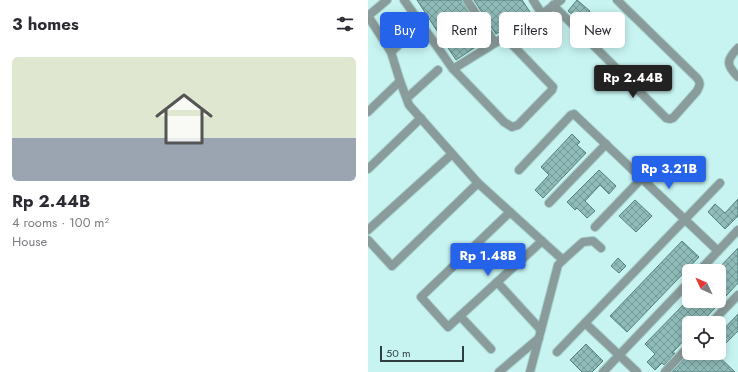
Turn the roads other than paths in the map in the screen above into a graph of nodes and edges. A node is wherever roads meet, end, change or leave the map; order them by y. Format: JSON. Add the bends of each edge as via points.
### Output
{"nodes":[{"id":1,"x":387,"y":0,"type":"edge"},
{"id":2,"x":404,"y":0,"type":"edge"},
{"id":3,"x":468,"y":0,"type":"edge"},
{"id":4,"x":533,"y":0,"type":"edge"},
{"id":5,"x":561,"y":0,"type":"edge"},
{"id":6,"x":617,"y":0,"type":"edge"},
{"id":7,"x":553,"y":6,"type":"junction"},
{"id":8,"x":541,"y":12,"type":"edge"},
{"id":9,"x":545,"y":12,"type":"edge"},
{"id":10,"x":368,"y":16,"type":"edge"},
{"id":11,"x":499,"y":39,"type":"edge"},
{"id":12,"x":495,"y":42,"type":"junction"},
{"id":13,"x":395,"y":48,"type":"edge"},
{"id":14,"x":516,"y":48,"type":"edge"},
{"id":15,"x":738,"y":48,"type":"edge"},
{"id":16,"x":391,"y":52,"type":"junction"},
{"id":17,"x":453,"y":69,"type":"junction"},
{"id":18,"x":438,"y":70,"type":"dead end"},
{"id":19,"x":738,"y":77,"type":"edge"},
{"id":20,"x":400,"y":81,"type":"junction"},
{"id":21,"x":407,"y":98,"type":"junction"},
{"id":22,"x":368,"y":112,"type":"edge"},
{"id":23,"x":421,"y":118,"type":"junction"},
{"id":24,"x":606,"y":144,"type":"junction"},
{"id":25,"x":452,"y":154,"type":"junction"},
{"id":26,"x":368,"y":169,"type":"edge"},
{"id":27,"x":519,"y":170,"type":"dead end"},
{"id":28,"x":642,"y":178,"type":"junction"},
{"id":29,"x":720,"y":183,"type":"dead end"},
{"id":30,"x":478,"y":184,"type":"junction"},
{"id":31,"x":549,"y":203,"type":"dead end"},
{"id":32,"x":510,"y":212,"type":"junction"},
{"id":33,"x":685,"y":219,"type":"junction"},
{"id":34,"x":595,"y":227,"type":"dead end"},
{"id":35,"x":368,"y":230,"type":"edge"},
{"id":36,"x":738,"y":230,"type":"edge"},
{"id":37,"x":368,"y":240,"type":"edge"},
{"id":38,"x":542,"y":241,"type":"junction"},
{"id":39,"x":601,"y":248,"type":"dead end"},
{"id":40,"x":718,"y":251,"type":"junction"},
{"id":41,"x":563,"y":260,"type":"junction"},
{"id":42,"x":706,"y":264,"type":"edge"},
{"id":43,"x":497,"y":282,"type":"junction"},
{"id":44,"x":682,"y":289,"type":"edge"},
{"id":45,"x":738,"y":295,"type":"edge"},
{"id":46,"x":460,"y":316,"type":"junction"},
{"id":47,"x":718,"y":316,"type":"edge"},
{"id":48,"x":585,"y":323,"type":"junction"},
{"id":49,"x":540,"y":334,"type":"junction"},
{"id":50,"x":491,"y":348,"type":"dead end"},
{"id":51,"x":557,"y":352,"type":"dead end"},
{"id":52,"x":682,"y":354,"type":"edge"},
{"id":53,"x":619,"y":355,"type":"junction"},
{"id":54,"x":499,"y":372,"type":"edge"},
{"id":55,"x":530,"y":372,"type":"edge"},
{"id":56,"x":603,"y":372,"type":"edge"},
{"id":57,"x":637,"y":372,"type":"edge"},
{"id":58,"x":665,"y":372,"type":"edge"}],
"edges":[{"from":1,"to":10,"type":"street"},
{"from":2,"to":17,"type":"street"},
{"from":3,"to":12,"type":"street"},
{"from":4,"to":8,"type":"street"},
{"from":5,"to":7,"type":"street"},
{"from":6,"to":7,"type":"street","via":[[700,82],[700,86],[673,118],[666,118]]},
{"from":7,"to":9,"type":"street"},
{"from":10,"to":16,"type":"street"},
{"from":11,"to":12,"type":"street"},
{"from":12,"to":17,"type":"street"},
{"from":13,"to":16,"type":"street"},
{"from":14,"to":17,"type":"street","via":[[553,87],[518,125],[512,127],[504,122]]},
{"from":15,"to":19,"type":"street","via":[[731,56],[729,65]]},
{"from":16,"to":20,"type":"street"},
{"from":18,"to":21,"type":"street"},
{"from":20,"to":21,"type":"street"},
{"from":20,"to":22,"type":"street"},
{"from":21,"to":23,"type":"street","via":[[409,105]]},
{"from":23,"to":25,"type":"street"},
{"from":23,"to":26,"type":"street"},
{"from":24,"to":27,"type":"street","via":[[572,114]]},
{"from":24,"to":28,"type":"street"},
{"from":24,"to":31,"type":"street"},
{"from":25,"to":30,"type":"street"},
{"from":25,"to":35,"type":"street"},
{"from":28,"to":33,"type":"street"},
{"from":28,"to":34,"type":"street"},
{"from":29,"to":33,"type":"street"},
{"from":30,"to":32,"type":"street"},
{"from":30,"to":37,"type":"street","via":[[392,266]]},
{"from":32,"to":38,"type":"street"},
{"from":32,"to":46,"type":"street","via":[[421,297],[448,327]]},
{"from":33,"to":40,"type":"street"},
{"from":33,"to":48,"type":"street"},
{"from":36,"to":40,"type":"street"},
{"from":38,"to":41,"type":"street"},
{"from":38,"to":43,"type":"street"},
{"from":39,"to":41,"type":"street","via":[[593,241],[583,242]]},
{"from":40,"to":42,"type":"street"},
{"from":41,"to":49,"type":"street","via":[[558,265]]},
{"from":43,"to":46,"type":"street"},
{"from":43,"to":49,"type":"street"},
{"from":44,"to":53,"type":"street"},
{"from":45,"to":47,"type":"street"},
{"from":46,"to":50,"type":"street"},
{"from":48,"to":51,"type":"street"},
{"from":48,"to":53,"type":"street"},
{"from":49,"to":54,"type":"street"},
{"from":49,"to":55,"type":"street"},
{"from":52,"to":58,"type":"street"},
{"from":53,"to":56,"type":"street"},
{"from":53,"to":57,"type":"street"}]}
